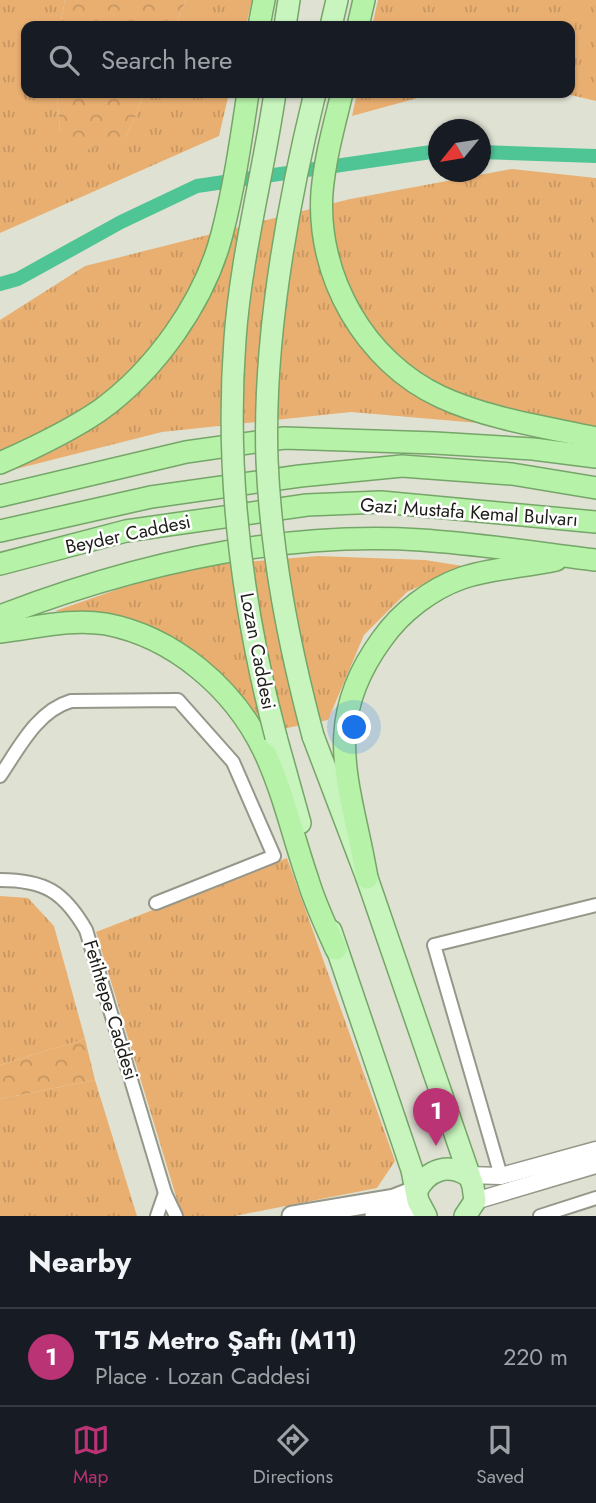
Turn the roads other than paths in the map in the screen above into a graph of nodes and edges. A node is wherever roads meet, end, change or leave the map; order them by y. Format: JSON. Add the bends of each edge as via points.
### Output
{"nodes":[{"id":1,"x":264,"y":0,"type":"edge"},
{"id":2,"x":289,"y":0,"type":"edge"},
{"id":3,"x":337,"y":0,"type":"edge"},
{"id":4,"x":364,"y":0,"type":"edge"},
{"id":5,"x":260,"y":21,"type":"edge"},
{"id":6,"x":286,"y":21,"type":"edge"},
{"id":7,"x":332,"y":21,"type":"edge"},
{"id":8,"x":359,"y":21,"type":"edge"},
{"id":9,"x":247,"y":98,"type":"edge"},
{"id":10,"x":274,"y":98,"type":"edge"},
{"id":11,"x":314,"y":98,"type":"edge"},
{"id":12,"x":341,"y":98,"type":"edge"},
{"id":13,"x":596,"y":438,"type":"edge"},
{"id":14,"x":596,"y":457,"type":"edge"},
{"id":15,"x":0,"y":463,"type":"edge"},
{"id":16,"x":249,"y":482,"type":"joint"},
{"id":17,"x":596,"y":488,"type":"edge"},
{"id":18,"x":0,"y":496,"type":"edge"},
{"id":19,"x":258,"y":511,"type":"joint"},
{"id":20,"x":596,"y":522,"type":"edge"},
{"id":21,"x":0,"y":531,"type":"edge"},
{"id":22,"x":569,"y":557,"type":"junction"},
{"id":23,"x":596,"y":561,"type":"edge"},
{"id":24,"x":0,"y":564,"type":"edge"},
{"id":25,"x":0,"y":616,"type":"edge"},
{"id":26,"x":0,"y":632,"type":"edge"},
{"id":27,"x":0,"y":776,"type":"edge"},
{"id":28,"x":367,"y":878,"type":"junction"},
{"id":29,"x":0,"y":880,"type":"edge"},
{"id":30,"x":156,"y":904,"type":"dead end"},
{"id":31,"x":596,"y":905,"type":"edge"},
{"id":32,"x":336,"y":949,"type":"junction"},
{"id":33,"x":596,"y":1150,"type":"edge"},
{"id":34,"x":596,"y":1165,"type":"edge"},
{"id":35,"x":467,"y":1175,"type":"junction"},
{"id":36,"x":501,"y":1176,"type":"junction"},
{"id":37,"x":417,"y":1190,"type":"junction"},
{"id":38,"x":164,"y":1193,"type":"junction"},
{"id":39,"x":596,"y":1198,"type":"edge"},
{"id":40,"x":473,"y":1211,"type":"edge"},
{"id":41,"x":157,"y":1216,"type":"edge"},
{"id":42,"x":176,"y":1216,"type":"edge"},
{"id":43,"x":292,"y":1216,"type":"edge"},
{"id":44,"x":375,"y":1216,"type":"edge"},
{"id":45,"x":426,"y":1216,"type":"edge"},
{"id":46,"x":540,"y":1216,"type":"edge"}],
"edges":[{"from":1,"to":5,"type":"highway"},
{"from":2,"to":6,"type":"main road"},
{"from":3,"to":7,"type":"main road"},
{"from":4,"to":8,"type":"highway"},
{"from":9,"to":15,"type":"highway","via":[[222,237],[203,284],[172,335],[136,379],[100,410]]},
{"from":10,"to":32,"type":"main road","name":"Lozan Caddesi","bridge":true,"via":[[235,337],[232,414],[237,520],[259,670]]},
{"from":11,"to":28,"type":"main road","name":"Lozan Caddesi","bridge":true,"via":[[294,189],[275,318],[267,421],[270,499],[279,588],[293,659],[313,736]]},
{"from":12,"to":13,"type":"highway","via":[[326,162],[322,215],[331,264],[346,305],[380,354],[422,387],[457,403]]},
{"from":14,"to":18,"type":"highway","via":[[447,443],[284,438],[186,452]]},
{"from":16,"to":17,"type":"highway","name":"Gazi Mustafa Kemal Bulvarı","via":[[402,466],[512,474]]},
{"from":16,"to":21,"type":"highway","name":"Beyder Caddesi","via":[[151,497]]},
{"from":19,"to":20,"type":"highway","name":"Gazi Mustafa Kemal Bulvarı","via":[[382,502]]},
{"from":19,"to":24,"type":"highway","name":"Beyder Caddesi","via":[[127,531]]},
{"from":22,"to":23,"type":"highway"},
{"from":22,"to":25,"type":"highway","via":[[420,540],[255,547],[118,576]]},
{"from":22,"to":28,"type":"highway","via":[[461,579],[415,604],[367,658],[350,696],[343,736],[345,774]]},
{"from":26,"to":32,"type":"highway","via":[[62,622],[122,628],[159,642],[216,685],[238,708],[263,750]]},
{"from":27,"to":30,"type":"street","via":[[36,724],[56,705],[178,700],[233,762],[274,856]]},
{"from":28,"to":35,"type":"main road","name":"Lozan Caddesi"},
{"from":29,"to":38,"type":"street","name":"Fetihtepe Caddesi","via":[[44,885],[74,909],[86,930]]},
{"from":31,"to":36,"type":"street","via":[[434,945]]},
{"from":32,"to":37,"type":"main road","name":"Lozan Caddesi"},
{"from":33,"to":36,"type":"street"},
{"from":34,"to":40,"type":"street"},
{"from":35,"to":36,"type":"street"},
{"from":35,"to":37,"type":"main road","via":[[442,1169],[430,1174]]},
{"from":35,"to":40,"type":"main road","name":"Lozan Caddesi","via":[[473,1186]]},
{"from":37,"to":43,"type":"main road","via":[[394,1199]]},
{"from":37,"to":45,"type":"main road","name":"Lozan Caddesi"},
{"from":38,"to":41,"type":"street"},
{"from":38,"to":42,"type":"street","name":"Fetihtepe Caddesi"},
{"from":39,"to":46,"type":"street"},
{"from":44,"to":45,"type":"main road","via":[[411,1212]]}]}
